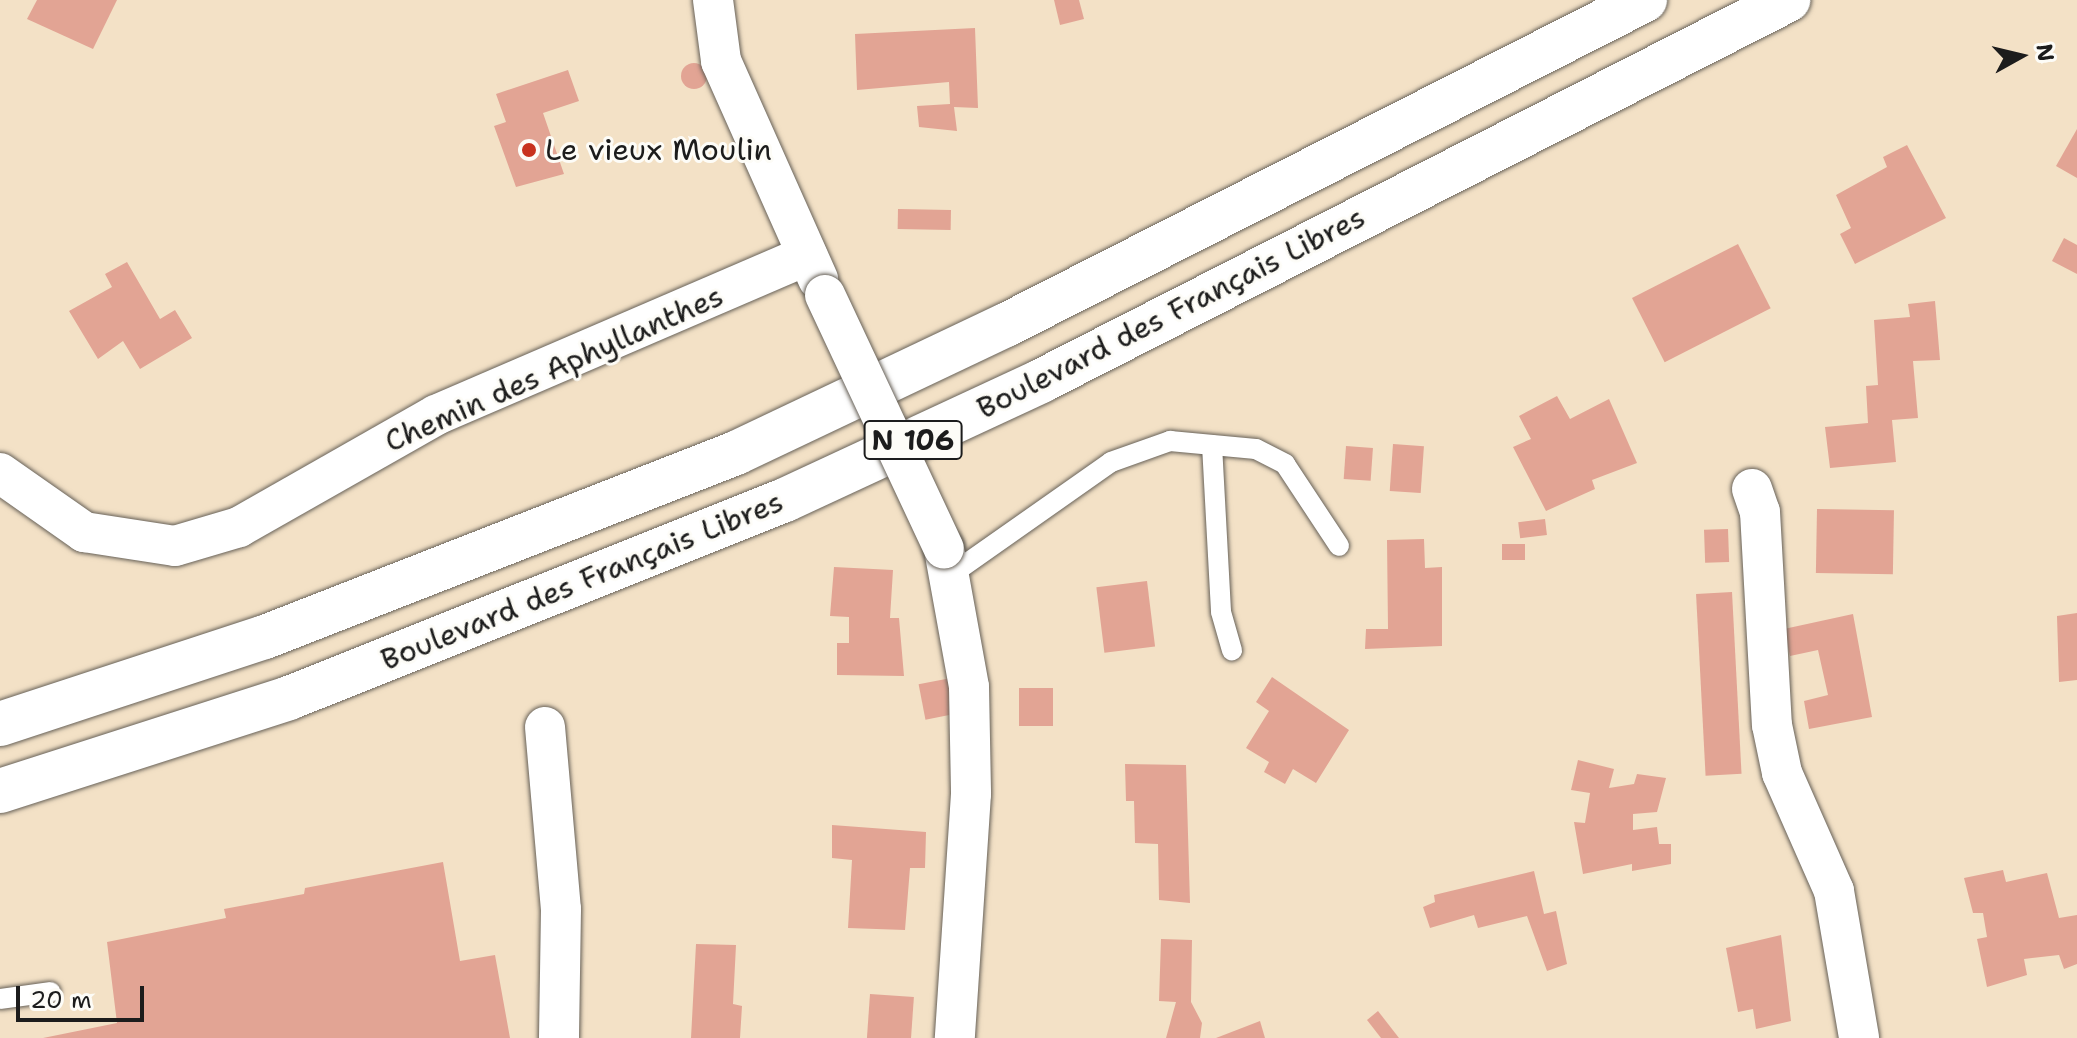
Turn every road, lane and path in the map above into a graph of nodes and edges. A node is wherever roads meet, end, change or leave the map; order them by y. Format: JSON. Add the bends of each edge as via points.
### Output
{"nodes":[{"id":1,"x":713,"y":0,"type":"edge"},
{"id":2,"x":1645,"y":0,"type":"edge"},
{"id":3,"x":1788,"y":0,"type":"edge"},
{"id":4,"x":807,"y":255,"type":"junction"},
{"id":5,"x":1212,"y":445,"type":"junction"},
{"id":6,"x":0,"y":473,"type":"edge"},
{"id":7,"x":1752,"y":489,"type":"dead end"},
{"id":8,"x":1339,"y":546,"type":"dead end"},
{"id":9,"x":946,"y":563,"type":"junction"},
{"id":10,"x":1232,"y":650,"type":"dead end"},
{"id":11,"x":0,"y":724,"type":"edge"},
{"id":12,"x":545,"y":727,"type":"dead end"},
{"id":13,"x":0,"y":791,"type":"edge"},
{"id":14,"x":51,"y":992,"type":"dead end"},
{"id":15,"x":0,"y":999,"type":"edge"},
{"id":16,"x":559,"y":1038,"type":"edge"},
{"id":17,"x":955,"y":1038,"type":"edge"},
{"id":18,"x":1859,"y":1038,"type":"edge"}],
"edges":[{"from":1,"to":4,"type":"street","via":[[721,61]]},
{"from":2,"to":11,"type":"main road","name":"Boulevard des Français Libres","number":"N 106","via":[[1006,325],[736,453],[265,637]]},
{"from":3,"to":13,"type":"main road","name":"Boulevard des Français Libres","number":"N 106","via":[[1041,381],[785,500],[289,698]]},
{"from":4,"to":6,"type":"street","name":"Chemin des Aphyllanthes","via":[[436,415],[239,527],[175,546],[84,532]]},
{"from":4,"to":9,"type":"street","bridge":true},
{"from":5,"to":8,"type":"lane","via":[[1256,449],[1285,464]]},
{"from":5,"to":9,"type":"lane","via":[[1170,441],[1111,462]]},
{"from":5,"to":10,"type":"lane","via":[[1221,612]]},
{"from":7,"to":18,"type":"street","via":[[1760,512],[1772,725],[1782,773],[1834,891]]},
{"from":9,"to":17,"type":"street","via":[[969,687],[971,794]]},
{"from":12,"to":16,"type":"street","via":[[561,909]]},
{"from":14,"to":15,"type":"lane"}]}
